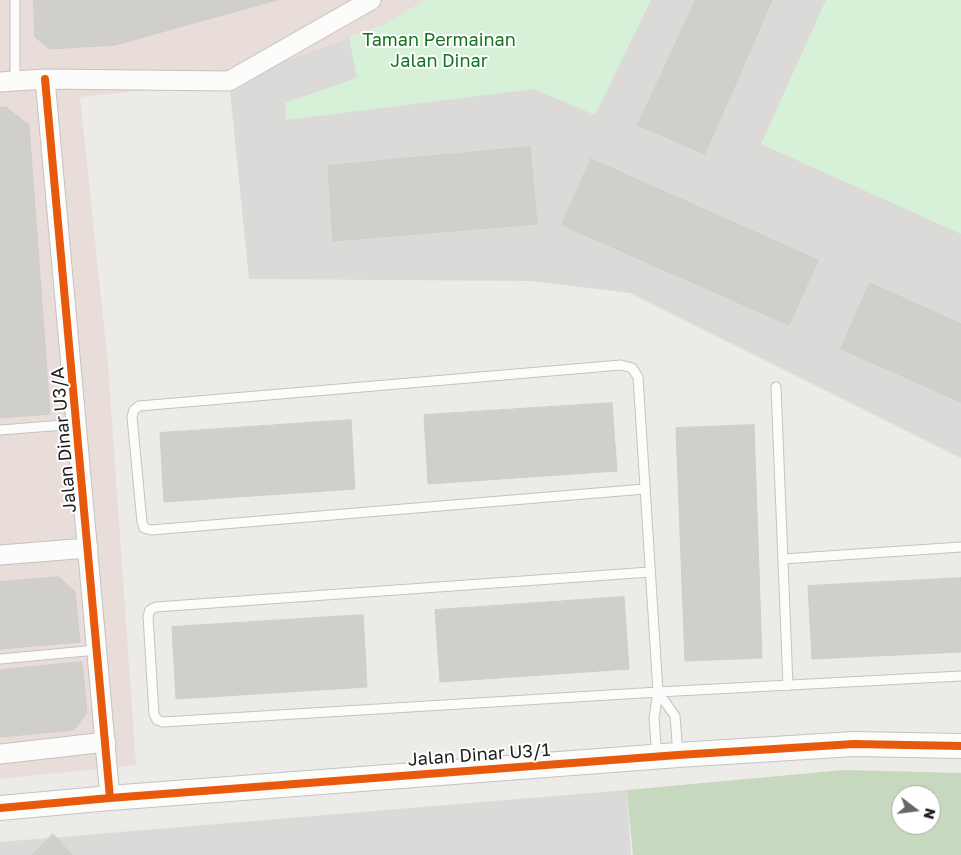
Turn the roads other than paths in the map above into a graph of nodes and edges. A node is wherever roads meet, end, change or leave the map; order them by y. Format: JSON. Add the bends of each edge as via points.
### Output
{"nodes":[{"id":1,"x":15,"y":0,"type":"edge"},
{"id":2,"x":371,"y":0,"type":"edge"},
{"id":3,"x":45,"y":79,"type":"junction"},
{"id":4,"x":8,"y":81,"type":"edge"},
{"id":5,"x":776,"y":387,"type":"dead end"},
{"id":6,"x":77,"y":424,"type":"junction"},
{"id":7,"x":0,"y":430,"type":"edge"},
{"id":8,"x":645,"y":489,"type":"junction"},
{"id":9,"x":961,"y":547,"type":"edge"},
{"id":10,"x":88,"y":548,"type":"junction"},
{"id":11,"x":0,"y":555,"type":"edge"},
{"id":12,"x":783,"y":559,"type":"junction"},
{"id":13,"x":650,"y":572,"type":"junction"},
{"id":14,"x":97,"y":650,"type":"junction"},
{"id":15,"x":0,"y":658,"type":"edge"},
{"id":16,"x":961,"y":676,"type":"edge"},
{"id":17,"x":788,"y":686,"type":"junction"},
{"id":18,"x":658,"y":692,"type":"junction"},
{"id":19,"x":106,"y":742,"type":"junction"},
{"id":20,"x":961,"y":746,"type":"edge"},
{"id":21,"x":0,"y":754,"type":"edge"},
{"id":22,"x":667,"y":756,"type":"junction"},
{"id":23,"x":110,"y":798,"type":"junction"},
{"id":24,"x":0,"y":808,"type":"edge"}],
"edges":[{"from":1,"to":4,"type":"lane"},
{"from":2,"to":3,"type":"street","via":[[229,82]]},
{"from":3,"to":4,"type":"street"},
{"from":3,"to":6,"type":"street","name":"Jalan Dinar U3/A"},
{"from":5,"to":12,"type":"lane"},
{"from":6,"to":7,"type":"lane"},
{"from":6,"to":10,"type":"street","name":"Jalan Dinar U3/A"},
{"from":8,"to":8,"type":"lane","via":[[151,530],[144,528],[142,522],[132,417],[139,406],[621,365],[632,368],[638,377]]},
{"from":8,"to":13,"type":"lane"},
{"from":9,"to":12,"type":"lane"},
{"from":10,"to":11,"type":"street"},
{"from":10,"to":14,"type":"street","name":"Jalan Dinar U3/A"},
{"from":12,"to":17,"type":"lane"},
{"from":13,"to":18,"type":"lane"},
{"from":13,"to":18,"type":"lane","via":[[156,607],[148,616],[154,714],[163,722]]},
{"from":14,"to":15,"type":"lane"},
{"from":14,"to":19,"type":"street","name":"Jalan Dinar U3/A"},
{"from":16,"to":17,"type":"lane"},
{"from":17,"to":18,"type":"lane"},
{"from":18,"to":22,"type":"lane","via":[[654,718]]},
{"from":18,"to":22,"type":"lane","via":[[675,716]]},
{"from":19,"to":21,"type":"street"},
{"from":19,"to":23,"type":"street","name":"Jalan Dinar U3/A"},
{"from":20,"to":22,"type":"street","name":"Jalan Dinar U3/1","via":[[854,744]]},
{"from":22,"to":23,"type":"street","name":"Jalan Dinar U3/1"},
{"from":23,"to":24,"type":"street","name":"Jalan Dinar U3/1"}]}
